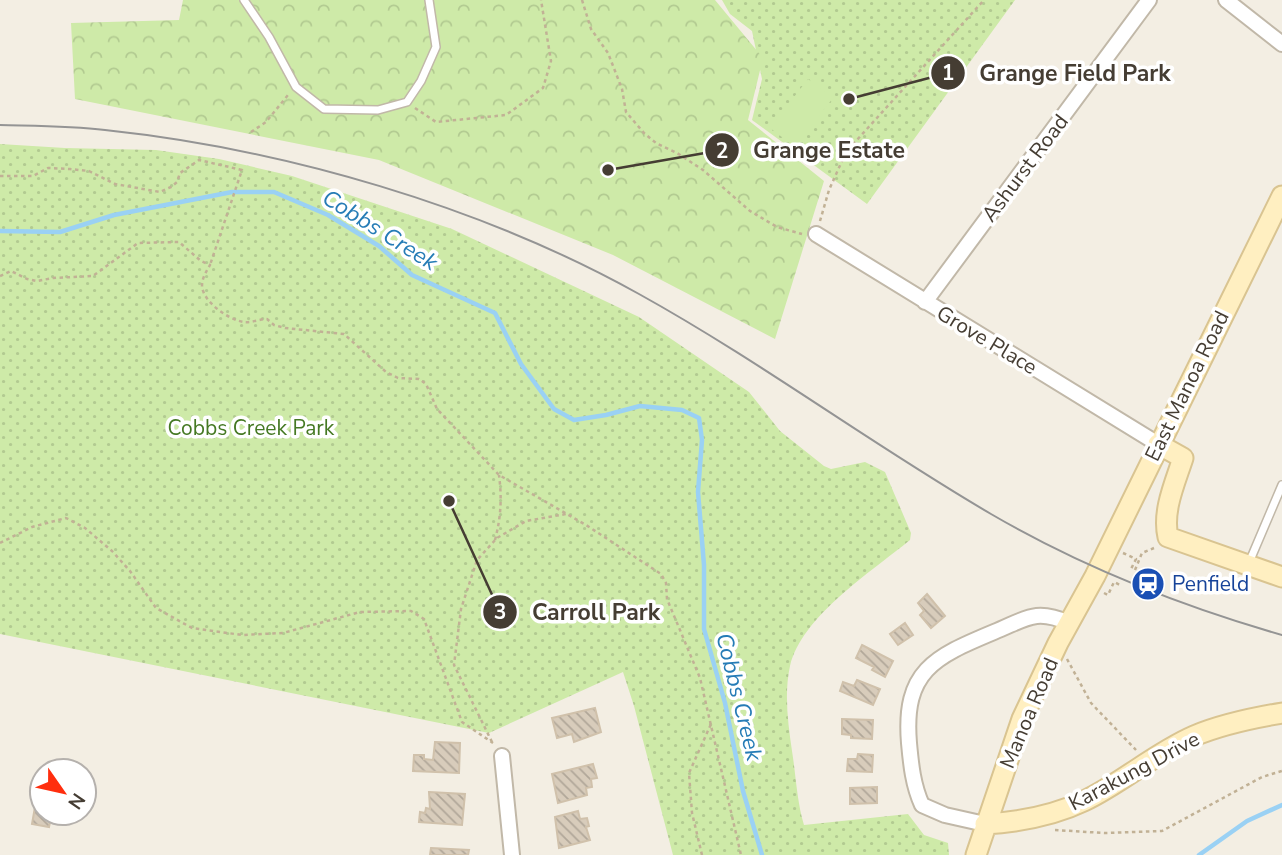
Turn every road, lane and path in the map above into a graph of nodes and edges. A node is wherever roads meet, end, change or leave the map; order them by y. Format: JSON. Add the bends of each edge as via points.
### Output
{"nodes":[{"id":1,"x":244,"y":0,"type":"edge"},
{"id":2,"x":429,"y":0,"type":"edge"},
{"id":3,"x":541,"y":0,"type":"edge"},
{"id":4,"x":582,"y":0,"type":"edge"},
{"id":5,"x":984,"y":0,"type":"edge"},
{"id":6,"x":1149,"y":0,"type":"edge"},
{"id":7,"x":1226,"y":0,"type":"edge"},
{"id":8,"x":1282,"y":44,"type":"edge"},
{"id":9,"x":296,"y":87,"type":"junction"},
{"id":10,"x":407,"y":102,"type":"junction"},
{"id":11,"x":251,"y":132,"type":"dead end"},
{"id":12,"x":0,"y":176,"type":"edge"},
{"id":13,"x":1282,"y":196,"type":"edge"},
{"id":14,"x":816,"y":234,"type":"junction"},
{"id":15,"x":210,"y":265,"type":"junction"},
{"id":16,"x":0,"y":276,"type":"edge"},
{"id":17,"x":925,"y":302,"type":"junction"},
{"id":18,"x":1158,"y":444,"type":"junction"},
{"id":19,"x":499,"y":475,"type":"junction"},
{"id":20,"x":1282,"y":485,"type":"edge"},
{"id":21,"x":567,"y":514,"type":"junction"},
{"id":22,"x":1168,"y":537,"type":"junction"},
{"id":23,"x":495,"y":541,"type":"junction"},
{"id":24,"x":0,"y":543,"type":"edge"},
{"id":25,"x":1123,"y":553,"type":"dead end"},
{"id":26,"x":1247,"y":565,"type":"junction"},
{"id":27,"x":1282,"y":577,"type":"edge"},
{"id":28,"x":1098,"y":584,"type":"junction"},
{"id":29,"x":1121,"y":585,"type":"dead end"},
{"id":30,"x":1069,"y":623,"type":"junction"},
{"id":31,"x":1058,"y":643,"type":"junction"},
{"id":32,"x":1282,"y":713,"type":"edge"},
{"id":33,"x":711,"y":723,"type":"junction"},
{"id":34,"x":493,"y":743,"type":"junction"},
{"id":35,"x":502,"y":755,"type":"joint"},
{"id":36,"x":1150,"y":762,"type":"junction"},
{"id":37,"x":1282,"y":771,"type":"edge"},
{"id":38,"x":985,"y":824,"type":"junction"},
{"id":39,"x":1055,"y":830,"type":"dead end"},
{"id":40,"x":512,"y":855,"type":"edge"},
{"id":41,"x":702,"y":855,"type":"edge"},
{"id":42,"x":741,"y":855,"type":"edge"},
{"id":43,"x":976,"y":855,"type":"edge"}],
"edges":[{"from":1,"to":9,"type":"lane"},
{"from":2,"to":10,"type":"lane","via":[[436,47]]},
{"from":3,"to":10,"type":"path","via":[[551,61],[543,88],[534,95],[506,115],[436,122]]},
{"from":4,"to":14,"type":"path","via":[[591,29],[608,54],[622,89],[626,112],[644,133],[702,170],[776,227]]},
{"from":5,"to":14,"type":"path","via":[[846,152]]},
{"from":6,"to":17,"type":"street","name":"Ashurst Road"},
{"from":7,"to":8,"type":"street"},
{"from":9,"to":10,"type":"lane","via":[[324,109],[378,110]]},
{"from":9,"to":11,"type":"path","via":[[266,122]]},
{"from":12,"to":15,"type":"path","via":[[70,169],[160,192],[199,160],[242,170]]},
{"from":13,"to":18,"type":"main road","name":"East Manoa Road"},
{"from":14,"to":17,"type":"street","name":"Grove Place"},
{"from":15,"to":16,"type":"path","via":[[179,242],[138,243],[93,276],[37,281],[11,271]]},
{"from":15,"to":19,"type":"path","via":[[202,290],[227,315],[243,322],[267,319],[285,328],[344,334],[386,372],[426,384],[437,409]]},
{"from":17,"to":18,"type":"street","name":"Grove Place"},
{"from":18,"to":22,"type":"main road","via":[[1183,458],[1167,510]]},
{"from":18,"to":28,"type":"main road","name":"East Manoa Road"},
{"from":19,"to":21,"type":"path"},
{"from":19,"to":23,"type":"path","via":[[501,517]]},
{"from":20,"to":26,"type":"lane"},
{"from":21,"to":23,"type":"path","via":[[526,521]]},
{"from":21,"to":33,"type":"path","via":[[661,574],[700,678]]},
{"from":22,"to":25,"type":"path","via":[[1142,553],[1133,569],[1136,559]]},
{"from":22,"to":26,"type":"main road"},
{"from":23,"to":34,"type":"path","via":[[477,560],[473,572],[461,609],[454,665]]},
{"from":24,"to":34,"type":"path","via":[[32,527],[66,518],[111,551],[156,608],[192,628],[215,633],[283,633],[360,612],[411,611],[424,619],[462,722]]},
{"from":26,"to":27,"type":"main road"},
{"from":28,"to":29,"type":"path","via":[[1108,595],[1114,583]]},
{"from":28,"to":30,"type":"main road","name":"Manoa Road"},
{"from":30,"to":31,"type":"main road","name":"Manoa Road"},
{"from":30,"to":38,"type":"street","via":[[1045,614],[1029,617],[943,655],[914,688],[908,708],[911,759],[922,805]]},
{"from":31,"to":36,"type":"path","via":[[1091,703]]},
{"from":31,"to":38,"type":"main road","name":"Manoa Road","via":[[1022,719]]},
{"from":32,"to":36,"type":"main road","name":"Karakung Drive","via":[[1224,725]]},
{"from":33,"to":41,"type":"path","via":[[689,773]]},
{"from":33,"to":42,"type":"path"},
{"from":34,"to":35,"type":"path"},
{"from":35,"to":40,"type":"street"},
{"from":36,"to":38,"type":"main road","name":"Karakung Drive","via":[[1058,811]]},
{"from":37,"to":39,"type":"path","via":[[1162,831]]},
{"from":38,"to":43,"type":"main road","name":"Manoa Road"}]}
